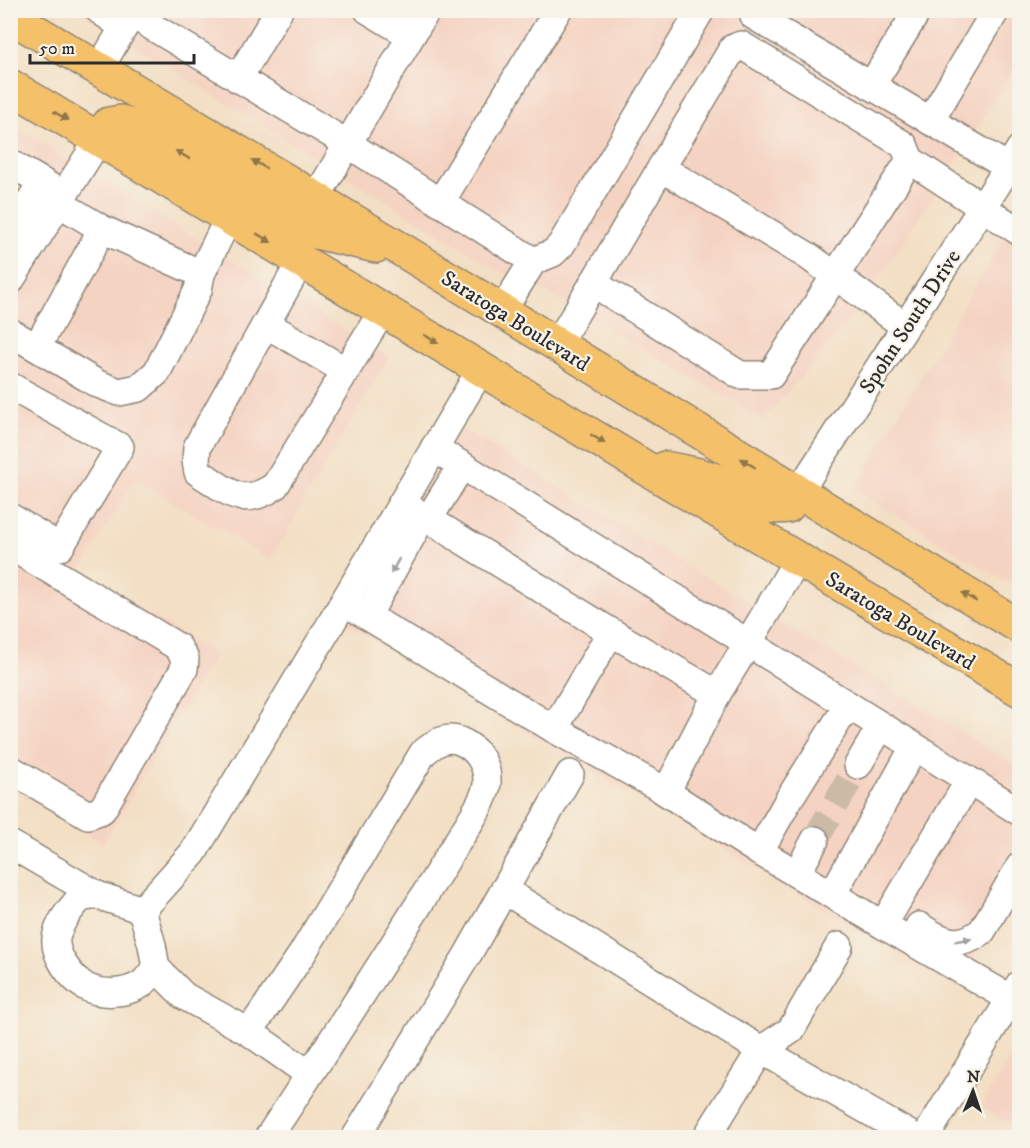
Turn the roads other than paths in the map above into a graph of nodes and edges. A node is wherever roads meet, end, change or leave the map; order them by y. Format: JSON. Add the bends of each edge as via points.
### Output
{"nodes":[{"id":1,"x":99,"y":10,"type":"edge"},
{"id":2,"x":279,"y":10,"type":"edge"},
{"id":3,"x":368,"y":10,"type":"edge"},
{"id":4,"x":427,"y":10,"type":"edge"},
{"id":5,"x":558,"y":10,"type":"edge"},
{"id":6,"x":702,"y":10,"type":"edge"},
{"id":7,"x":753,"y":10,"type":"edge"},
{"id":8,"x":918,"y":10,"type":"edge"},
{"id":9,"x":996,"y":10,"type":"edge"},
{"id":10,"x":10,"y":16,"type":"edge"},
{"id":11,"x":130,"y":17,"type":"edge"},
{"id":12,"x":411,"y":36,"type":"junction"},
{"id":13,"x":99,"y":69,"type":"junction"},
{"id":14,"x":238,"y":79,"type":"junction"},
{"id":15,"x":10,"y":86,"type":"edge"},
{"id":16,"x":871,"y":86,"type":"junction"},
{"id":17,"x":930,"y":121,"type":"junction"},
{"id":18,"x":99,"y":139,"type":"junction"},
{"id":19,"x":348,"y":144,"type":"junction"},
{"id":20,"x":1014,"y":158,"type":"edge"},
{"id":21,"x":910,"y":160,"type":"junction"},
{"id":22,"x":10,"y":163,"type":"edge"},
{"id":23,"x":661,"y":168,"type":"junction"},
{"id":24,"x":55,"y":193,"type":"junction"},
{"id":25,"x":316,"y":198,"type":"junction"},
{"id":26,"x":440,"y":203,"type":"junction"},
{"id":27,"x":982,"y":207,"type":"junction"},
{"id":28,"x":229,"y":217,"type":"junction"},
{"id":29,"x":102,"y":229,"type":"junction"},
{"id":30,"x":1020,"y":232,"type":"edge"},
{"id":31,"x":10,"y":233,"type":"edge"},
{"id":32,"x":407,"y":253,"type":"junction"},
{"id":33,"x":301,"y":261,"type":"junction"},
{"id":34,"x":532,"y":261,"type":"junction"},
{"id":35,"x":201,"y":274,"type":"junction"},
{"id":36,"x":836,"y":276,"type":"junction"},
{"id":37,"x":10,"y":281,"type":"edge"},
{"id":38,"x":593,"y":283,"type":"junction"},
{"id":39,"x":383,"y":310,"type":"junction"},
{"id":40,"x":502,"y":311,"type":"junction"},
{"id":41,"x":266,"y":324,"type":"junction"},
{"id":42,"x":905,"y":326,"type":"junction"},
{"id":43,"x":10,"y":332,"type":"edge"},
{"id":44,"x":557,"y":345,"type":"junction"},
{"id":45,"x":37,"y":347,"type":"junction"},
{"id":46,"x":481,"y":369,"type":"junction"},
{"id":47,"x":346,"y":371,"type":"junction"},
{"id":48,"x":10,"y":386,"type":"edge"},
{"id":49,"x":434,"y":448,"type":"junction"},
{"id":50,"x":631,"y":459,"type":"junction"},
{"id":51,"x":462,"y":465,"type":"junction"},
{"id":52,"x":798,"y":493,"type":"junction"},
{"id":53,"x":418,"y":513,"type":"junction"},
{"id":54,"x":10,"y":517,"type":"edge"},
{"id":55,"x":10,"y":546,"type":"edge"},
{"id":56,"x":798,"y":559,"type":"junction"},
{"id":57,"x":344,"y":602,"type":"junction"},
{"id":58,"x":367,"y":616,"type":"junction"},
{"id":59,"x":1020,"y":627,"type":"edge"},
{"id":60,"x":611,"y":632,"type":"junction"},
{"id":61,"x":748,"y":643,"type":"junction"},
{"id":62,"x":1020,"y":690,"type":"edge"},
{"id":63,"x":717,"y":694,"type":"junction"},
{"id":64,"x":863,"y":715,"type":"junction"},
{"id":65,"x":554,"y":729,"type":"junction"},
{"id":66,"x":915,"y":747,"type":"junction"},
{"id":67,"x":858,"y":765,"type":"tunnel mouth"},
{"id":68,"x":10,"y":770,"type":"edge"},
{"id":69,"x":570,"y":774,"type":"dead end"},
{"id":70,"x":969,"y":781,"type":"junction"},
{"id":71,"x":666,"y":792,"type":"junction"},
{"id":72,"x":1020,"y":812,"type":"edge"},
{"id":73,"x":815,"y":840,"type":"tunnel mouth"},
{"id":74,"x":10,"y":844,"type":"edge"},
{"id":75,"x":759,"y":852,"type":"junction"},
{"id":76,"x":1020,"y":866,"type":"edge"},
{"id":77,"x":797,"y":874,"type":"junction"},
{"id":78,"x":504,"y":890,"type":"junction"},
{"id":79,"x":97,"y":895,"type":"junction"},
{"id":80,"x":832,"y":895,"type":"junction"},
{"id":81,"x":142,"y":910,"type":"junction"},
{"id":82,"x":888,"y":917,"type":"junction"},
{"id":83,"x":839,"y":946,"type":"dead end"},
{"id":84,"x":156,"y":968,"type":"junction"},
{"id":85,"x":1017,"y":996,"type":"edge"},
{"id":86,"x":249,"y":1032,"type":"junction"},
{"id":87,"x":761,"y":1050,"type":"junction"},
{"id":88,"x":309,"y":1074,"type":"junction"},
{"id":89,"x":268,"y":1137,"type":"edge"},
{"id":90,"x":355,"y":1137,"type":"edge"},
{"id":91,"x":706,"y":1137,"type":"edge"},
{"id":92,"x":916,"y":1137,"type":"edge"},
{"id":93,"x":925,"y":1137,"type":"edge"}],
"edges":[{"from":1,"to":11,"type":"street"},
{"from":2,"to":14,"type":"street"},
{"from":3,"to":12,"type":"street"},
{"from":4,"to":12,"type":"street"},
{"from":5,"to":26,"type":"street"},
{"from":6,"to":34,"type":"street","via":[[561,245],[553,254]]},
{"from":7,"to":16,"type":"street","via":[[754,16]]},
{"from":8,"to":16,"type":"street"},
{"from":9,"to":17,"type":"street"},
{"from":10,"to":13,"type":"main road","name":"Saratoga Boulevard"},
{"from":11,"to":13,"type":"street"},
{"from":11,"to":14,"type":"street"},
{"from":12,"to":19,"type":"street"},
{"from":25,"to":13,"type":"main road","name":"Saratoga Boulevard","one_way":true},
{"from":14,"to":19,"type":"street"},
{"from":15,"to":18,"type":"main road","name":"Saratoga Boulevard","one_way":true},
{"from":16,"to":17,"type":"street"},
{"from":17,"to":20,"type":"street"},
{"from":18,"to":24,"type":"street"},
{"from":18,"to":28,"type":"main road","name":"Saratoga Boulevard"},
{"from":32,"to":18,"type":"main road","one_way":true,"via":[[307,230],[141,129],[121,122],[110,124]]},
{"from":19,"to":25,"type":"street"},
{"from":19,"to":26,"type":"street"},
{"from":20,"to":27,"type":"street","name":"Spohn South Drive"},
{"from":21,"to":23,"type":"street","via":[[904,144],[741,45],[733,48]]},
{"from":21,"to":27,"type":"street"},
{"from":21,"to":36,"type":"street"},
{"from":22,"to":24,"type":"street"},
{"from":23,"to":36,"type":"street"},
{"from":23,"to":38,"type":"street"},
{"from":24,"to":29,"type":"street"},
{"from":24,"to":31,"type":"street"},
{"from":24,"to":37,"type":"street"},
{"from":25,"to":32,"type":"main road","name":"Saratoga Boulevard"},
{"from":26,"to":34,"type":"street"},
{"from":27,"to":30,"type":"street"},
{"from":27,"to":42,"type":"street","name":"Spohn South Drive"},
{"from":28,"to":33,"type":"main road","name":"Saratoga Boulevard","one_way":true},
{"from":28,"to":35,"type":"street"},
{"from":29,"to":35,"type":"street"},
{"from":29,"to":45,"type":"street"},
{"from":32,"to":40,"type":"main road","name":"Saratoga Boulevard"},
{"from":33,"to":39,"type":"main road","name":"Saratoga Boulevard"},
{"from":33,"to":41,"type":"street"},
{"from":34,"to":40,"type":"street"},
{"from":35,"to":45,"type":"street","via":[[198,290],[157,372],[139,388],[119,392],[98,384]]},
{"from":36,"to":38,"type":"street","via":[[771,375],[740,375]]},
{"from":36,"to":42,"type":"street"},
{"from":38,"to":44,"type":"street"},
{"from":39,"to":46,"type":"main road","name":"Saratoga Boulevard","one_way":true},
{"from":39,"to":47,"type":"street"},
{"from":40,"to":44,"type":"main road","name":"Saratoga Boulevard"},
{"from":41,"to":47,"type":"street"},
{"from":41,"to":47,"type":"street","via":[[197,447],[198,472],[236,496],[262,495],[275,486]]},
{"from":42,"to":52,"type":"street","name":"Spohn South Drive"},
{"from":43,"to":45,"type":"street"},
{"from":52,"to":44,"type":"main road","name":"Saratoga Boulevard","one_way":true},
{"from":46,"to":49,"type":"street"},
{"from":46,"to":50,"type":"main road","name":"Saratoga Boulevard","one_way":true},
{"from":48,"to":54,"type":"street","via":[[120,447],[60,547]]},
{"from":49,"to":51,"type":"street"},
{"from":49,"to":53,"type":"street"},
{"from":50,"to":52,"type":"main road","via":[[723,482],[776,508],[788,506]]},
{"from":50,"to":56,"type":"main road","name":"Saratoga Boulevard"},
{"from":51,"to":53,"type":"street"},
{"from":51,"to":61,"type":"street"},
{"from":59,"to":52,"type":"main road","name":"Saratoga Boulevard","one_way":true},
{"from":53,"to":57,"type":"street"},
{"from":53,"to":58,"type":"street","one_way":true},
{"from":53,"to":60,"type":"street"},
{"from":55,"to":68,"type":"street","via":[[178,647],[185,659],[184,669],[102,810],[88,815]]},
{"from":56,"to":61,"type":"street"},
{"from":56,"to":62,"type":"main road","name":"Saratoga Boulevard"},
{"from":57,"to":58,"type":"street"},
{"from":57,"to":81,"type":"street","via":[[193,853]]},
{"from":58,"to":65,"type":"street"},
{"from":60,"to":63,"type":"street"},
{"from":60,"to":65,"type":"street"},
{"from":61,"to":63,"type":"street"},
{"from":61,"to":64,"type":"street"},
{"from":63,"to":71,"type":"street"},
{"from":64,"to":66,"type":"street"},
{"from":64,"to":67,"type":"street"},
{"from":64,"to":75,"type":"street","via":[[776,823]]},
{"from":65,"to":71,"type":"street"},
{"from":66,"to":70,"type":"street"},
{"from":66,"to":80,"type":"street"},
{"from":69,"to":78,"type":"street"},
{"from":70,"to":72,"type":"street"},
{"from":70,"to":82,"type":"street"},
{"from":71,"to":75,"type":"street"},
{"from":73,"to":77,"type":"street"},
{"from":74,"to":79,"type":"street"},
{"from":75,"to":77,"type":"street"},
{"from":82,"to":76,"type":"street","one_way":true,"via":[[946,941],[973,939],[982,931]]},
{"from":77,"to":80,"type":"street"},
{"from":78,"to":87,"type":"street"},
{"from":78,"to":90,"type":"street"},
{"from":79,"to":81,"type":"street"},
{"from":79,"to":84,"type":"street","via":[[80,898],[63,920],[56,938],[59,957],[71,974],[87,987],[112,993],[141,985]]},
{"from":80,"to":82,"type":"street"},
{"from":81,"to":84,"type":"street"},
{"from":82,"to":85,"type":"street"},
{"from":83,"to":87,"type":"street","via":[[791,1030]]},
{"from":84,"to":86,"type":"street","via":[[184,996]]},
{"from":85,"to":93,"type":"street"},
{"from":86,"to":88,"type":"street"},
{"from":86,"to":88,"type":"street","via":[[302,954],[423,753],[440,740],[458,740],[477,750],[486,769],[487,786],[473,815]]},
{"from":87,"to":91,"type":"street"},
{"from":87,"to":92,"type":"street"},
{"from":88,"to":89,"type":"street"}]}
